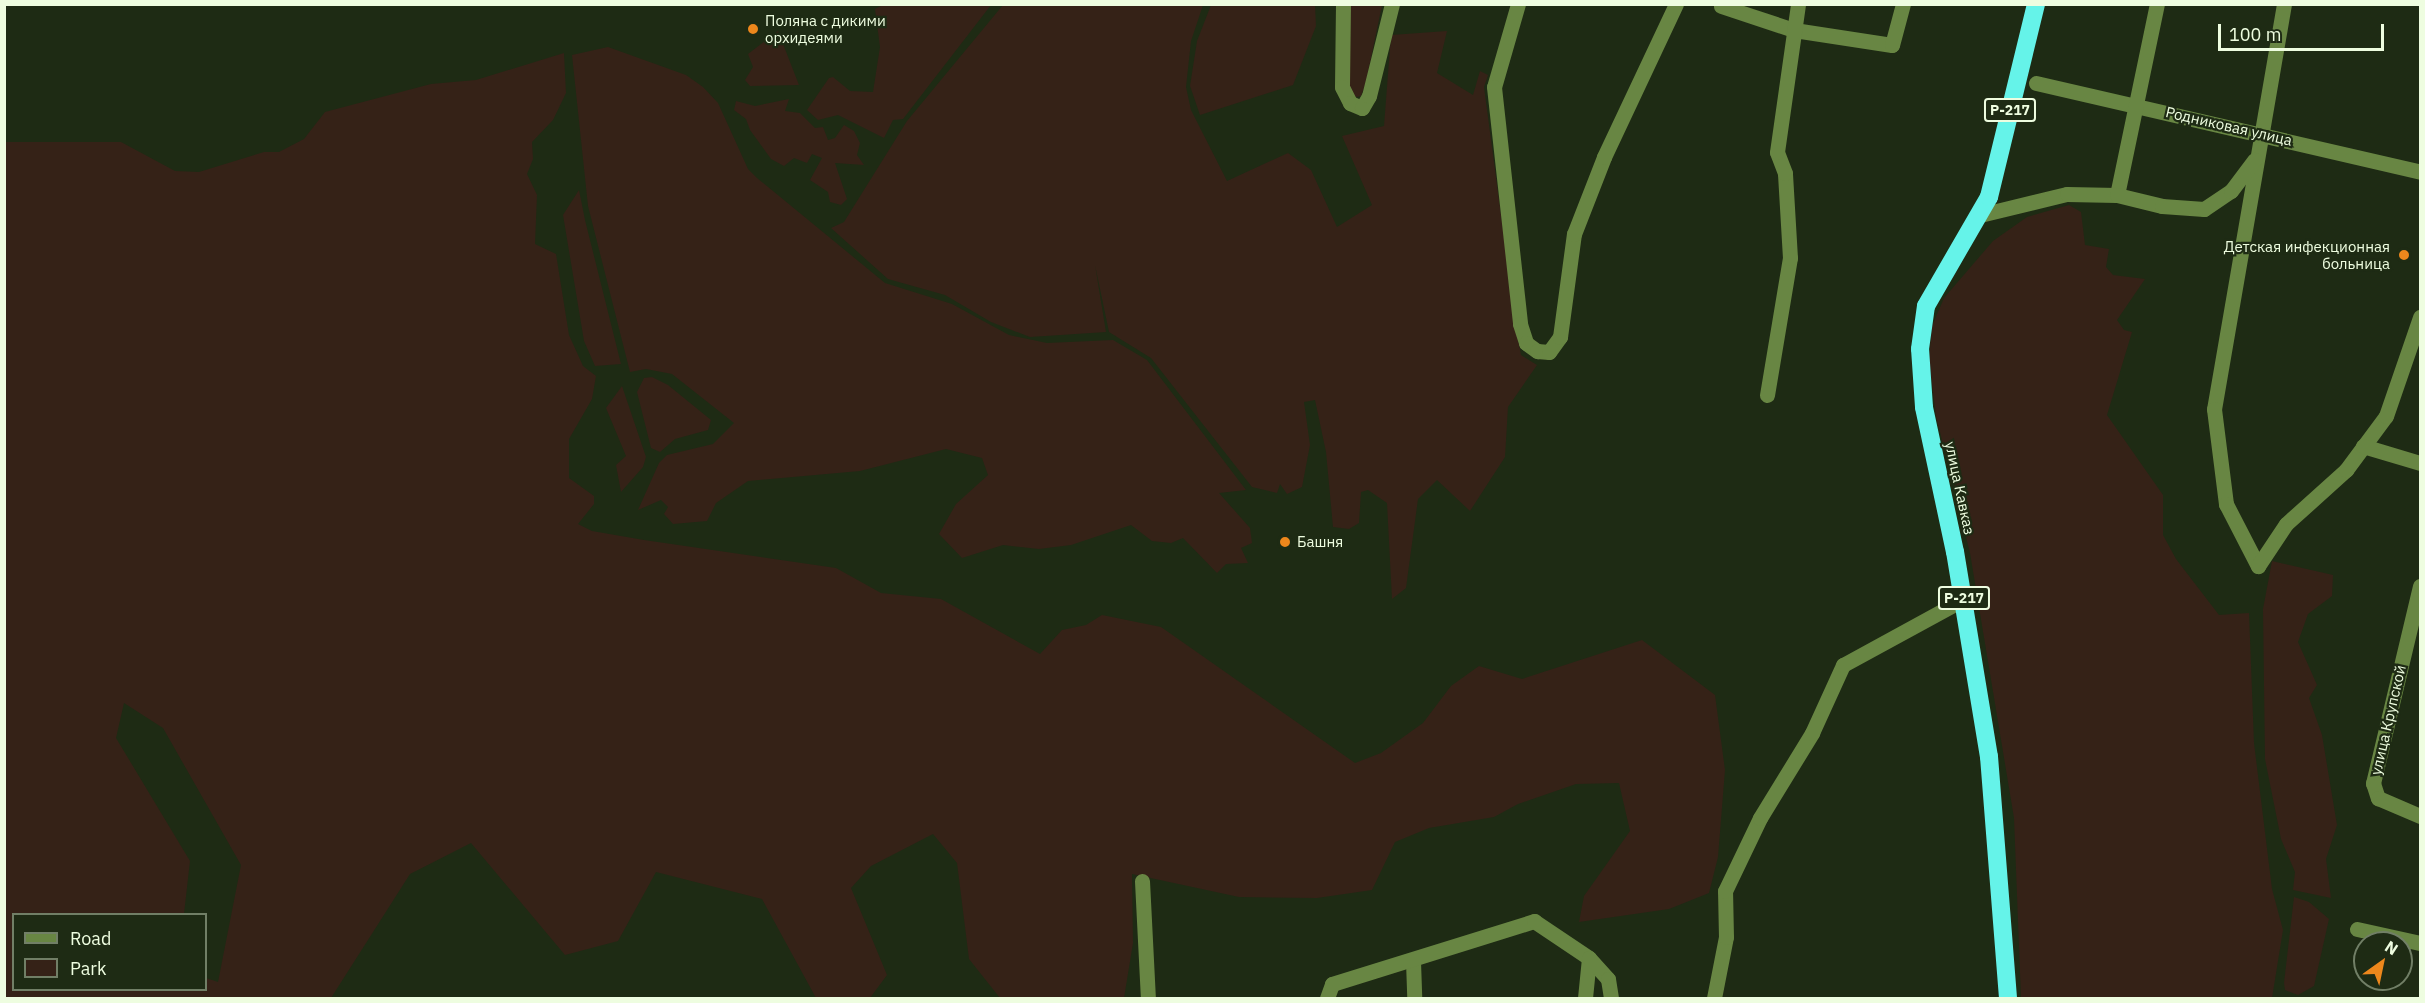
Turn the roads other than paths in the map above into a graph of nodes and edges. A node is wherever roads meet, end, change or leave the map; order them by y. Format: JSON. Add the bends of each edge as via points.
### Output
{"nodes":[{"id":1,"x":1343,"y":4,"type":"edge"},
{"id":2,"x":1392,"y":4,"type":"edge"},
{"id":3,"x":1518,"y":4,"type":"edge"},
{"id":4,"x":1676,"y":4,"type":"edge"},
{"id":5,"x":1798,"y":4,"type":"edge"},
{"id":6,"x":1903,"y":4,"type":"edge"},
{"id":7,"x":2036,"y":4,"type":"edge"},
{"id":8,"x":2157,"y":4,"type":"edge"},
{"id":9,"x":2284,"y":4,"type":"edge"},
{"id":10,"x":1721,"y":6,"type":"edge"},
{"id":11,"x":1794,"y":30,"type":"junction"},
{"id":12,"x":2036,"y":83,"type":"dead end"},
{"id":13,"x":2134,"y":104,"type":"junction"},
{"id":14,"x":2264,"y":133,"type":"junction"},
{"id":15,"x":2257,"y":154,"type":"junction"},
{"id":16,"x":2421,"y":172,"type":"edge"},
{"id":17,"x":2117,"y":195,"type":"junction"},
{"id":18,"x":1980,"y":214,"type":"junction"},
{"id":19,"x":2421,"y":317,"type":"edge"},
{"id":20,"x":1767,"y":395,"type":"dead end"},
{"id":21,"x":2363,"y":446,"type":"junction"},
{"id":22,"x":2421,"y":463,"type":"edge"},
{"id":23,"x":2420,"y":588,"type":"edge"},
{"id":24,"x":1964,"y":599,"type":"junction"},
{"id":25,"x":2421,"y":816,"type":"edge"},
{"id":26,"x":1142,"y":881,"type":"dead end"},
{"id":27,"x":2357,"y":929,"type":"dead end"},
{"id":28,"x":2421,"y":944,"type":"edge"},
{"id":29,"x":1589,"y":958,"type":"junction"},
{"id":30,"x":1413,"y":961,"type":"junction"},
{"id":31,"x":1148,"y":999,"type":"edge"},
{"id":32,"x":1327,"y":999,"type":"edge"},
{"id":33,"x":1414,"y":999,"type":"edge"},
{"id":34,"x":1585,"y":999,"type":"edge"},
{"id":35,"x":1611,"y":999,"type":"edge"},
{"id":36,"x":1714,"y":999,"type":"edge"},
{"id":37,"x":2008,"y":999,"type":"edge"}],
"edges":[{"from":1,"to":2,"type":"street","via":[[1342,87],[1350,103],[1362,108],[1369,96]]},
{"from":3,"to":4,"type":"street","via":[[1494,87],[1520,324],[1526,343],[1537,351],[1549,352],[1560,337],[1574,234],[1604,157]]},
{"from":5,"to":11,"type":"street"},
{"from":6,"to":11,"type":"street","via":[[1892,45]]},
{"from":7,"to":18,"type":"highway","name":"улица Кавказ","number":"Р-217","via":[[1999,165]]},
{"from":8,"to":13,"type":"street"},
{"from":9,"to":14,"type":"street"},
{"from":10,"to":11,"type":"street"},
{"from":11,"to":20,"type":"street","via":[[1777,152],[1785,174],[1790,258]]},
{"from":12,"to":13,"type":"street","name":"Родниковая улица"},
{"from":13,"to":14,"type":"street","name":"Родниковая улица"},
{"from":13,"to":17,"type":"street"},
{"from":14,"to":15,"type":"street"},
{"from":14,"to":16,"type":"street","name":"Родниковая улица"},
{"from":15,"to":17,"type":"street","via":[[2231,191],[2204,208],[2162,206]]},
{"from":15,"to":21,"type":"street","via":[[2214,409],[2226,504],[2258,566],[2286,524],[2346,470]]},
{"from":17,"to":18,"type":"street","via":[[2067,194]]},
{"from":18,"to":24,"type":"highway","name":"улица Кавказ","number":"Р-217","via":[[1926,306],[1920,349],[1924,407]]},
{"from":19,"to":21,"type":"street","via":[[2386,416]]},
{"from":21,"to":22,"type":"street"},
{"from":23,"to":25,"type":"street","name":"улица Крупской","via":[[2373,783],[2378,798]]},
{"from":24,"to":36,"type":"street","via":[[1843,665],[1812,732],[1760,818],[1725,891],[1726,937]]},
{"from":24,"to":37,"type":"highway","name":"улица Кавказ","number":"Р-217","via":[[1994,801]]},
{"from":26,"to":31,"type":"street"},
{"from":27,"to":28,"type":"street"},
{"from":29,"to":30,"type":"street","via":[[1534,921]]},
{"from":29,"to":34,"type":"street"},
{"from":29,"to":35,"type":"street","via":[[1608,979]]},
{"from":30,"to":32,"type":"street","via":[[1332,984]]},
{"from":30,"to":33,"type":"street"}]}
